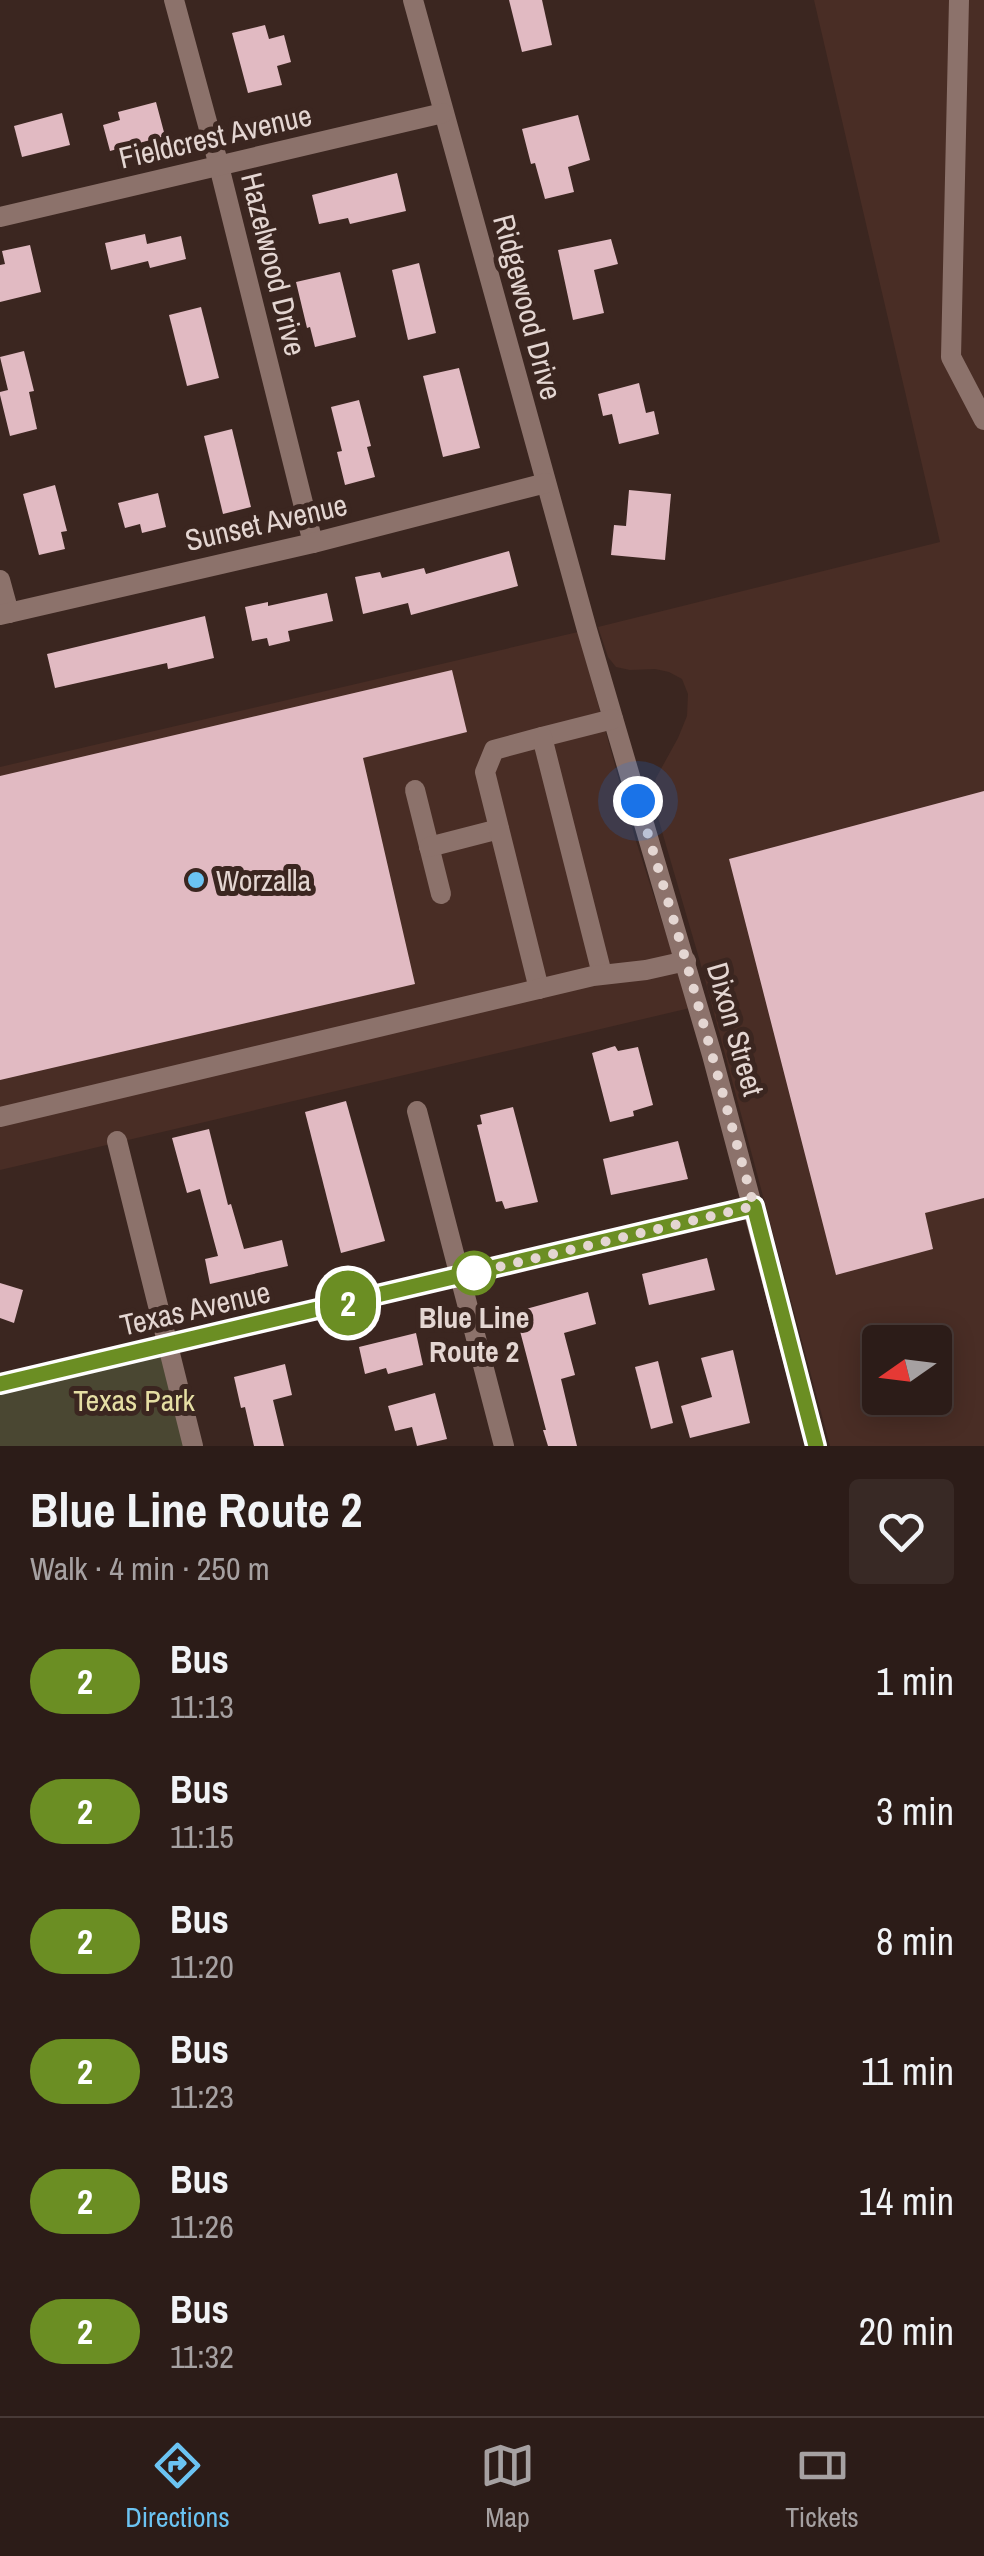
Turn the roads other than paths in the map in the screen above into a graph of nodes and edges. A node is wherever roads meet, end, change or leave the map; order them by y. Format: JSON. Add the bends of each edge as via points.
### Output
{"nodes":[{"id":1,"x":174,"y":0,"type":"edge"},
{"id":2,"x":412,"y":0,"type":"edge"},
{"id":3,"x":959,"y":0,"type":"edge"},
{"id":4,"x":444,"y":113,"type":"junction"},
{"id":5,"x":219,"y":166,"type":"junction"},
{"id":6,"x":0,"y":216,"type":"edge"},
{"id":7,"x":984,"y":420,"type":"edge"},
{"id":8,"x":546,"y":484,"type":"junction"},
{"id":9,"x":313,"y":543,"type":"junction"},
{"id":10,"x":0,"y":580,"type":"edge"},
{"id":11,"x":4,"y":614,"type":"edge"},
{"id":12,"x":587,"y":630,"type":"joint"},
{"id":13,"x":612,"y":719,"type":"junction"},
{"id":14,"x":542,"y":737,"type":"junction"},
{"id":15,"x":415,"y":790,"type":"dead end"},
{"id":16,"x":498,"y":829,"type":"junction"},
{"id":17,"x":429,"y":848,"type":"junction"},
{"id":18,"x":441,"y":894,"type":"dead end"},
{"id":19,"x":686,"y":961,"type":"junction"},
{"id":20,"x":602,"y":974,"type":"junction"},
{"id":21,"x":539,"y":988,"type":"junction"},
{"id":22,"x":417,"y":1111,"type":"dead end"},
{"id":23,"x":0,"y":1118,"type":"edge"},
{"id":24,"x":117,"y":1141,"type":"dead end"},
{"id":25,"x":754,"y":1206,"type":"junction"},
{"id":26,"x":461,"y":1276,"type":"junction"},
{"id":27,"x":168,"y":1345,"type":"junction"},
{"id":28,"x":0,"y":1384,"type":"edge"},
{"id":29,"x":193,"y":1446,"type":"edge"},
{"id":30,"x":504,"y":1446,"type":"edge"},
{"id":31,"x":816,"y":1446,"type":"edge"}],
"edges":[{"from":1,"to":5,"type":"street","name":"Hazelwood Drive"},
{"from":2,"to":4,"type":"street","name":"Ridgewood Drive"},
{"from":3,"to":7,"type":"street","via":[[951,358]]},
{"from":4,"to":5,"type":"street","name":"Fieldcrest Avenue"},
{"from":4,"to":8,"type":"street","name":"Ridgewood Drive"},
{"from":5,"to":6,"type":"street","name":"Fieldcrest Avenue"},
{"from":5,"to":9,"type":"street","name":"Hazelwood Drive"},
{"from":8,"to":9,"type":"street","name":"Sunset Avenue"},
{"from":8,"to":12,"type":"street","name":"Ridgewood Drive"},
{"from":9,"to":11,"type":"street","name":"Sunset Avenue"},
{"from":10,"to":11,"type":"street"},
{"from":12,"to":13,"type":"street","name":"Dixon Street"},
{"from":13,"to":14,"type":"street"},
{"from":13,"to":19,"type":"street","name":"Dixon Street"},
{"from":14,"to":16,"type":"street","via":[[494,750],[487,762]]},
{"from":14,"to":20,"type":"street"},
{"from":15,"to":17,"type":"street"},
{"from":16,"to":17,"type":"street"},
{"from":16,"to":21,"type":"street"},
{"from":17,"to":18,"type":"street"},
{"from":19,"to":20,"type":"street"},
{"from":19,"to":25,"type":"street","name":"Dixon Street"},
{"from":20,"to":21,"type":"street"},
{"from":21,"to":23,"type":"street"},
{"from":22,"to":26,"type":"street"},
{"from":24,"to":27,"type":"street"},
{"from":25,"to":26,"type":"street","name":"Texas Avenue"},
{"from":25,"to":31,"type":"street","name":"Dixon Street"},
{"from":26,"to":27,"type":"street","name":"Texas Avenue"},
{"from":26,"to":30,"type":"street"},
{"from":27,"to":28,"type":"street","name":"Texas Avenue"},
{"from":27,"to":29,"type":"street"}]}
